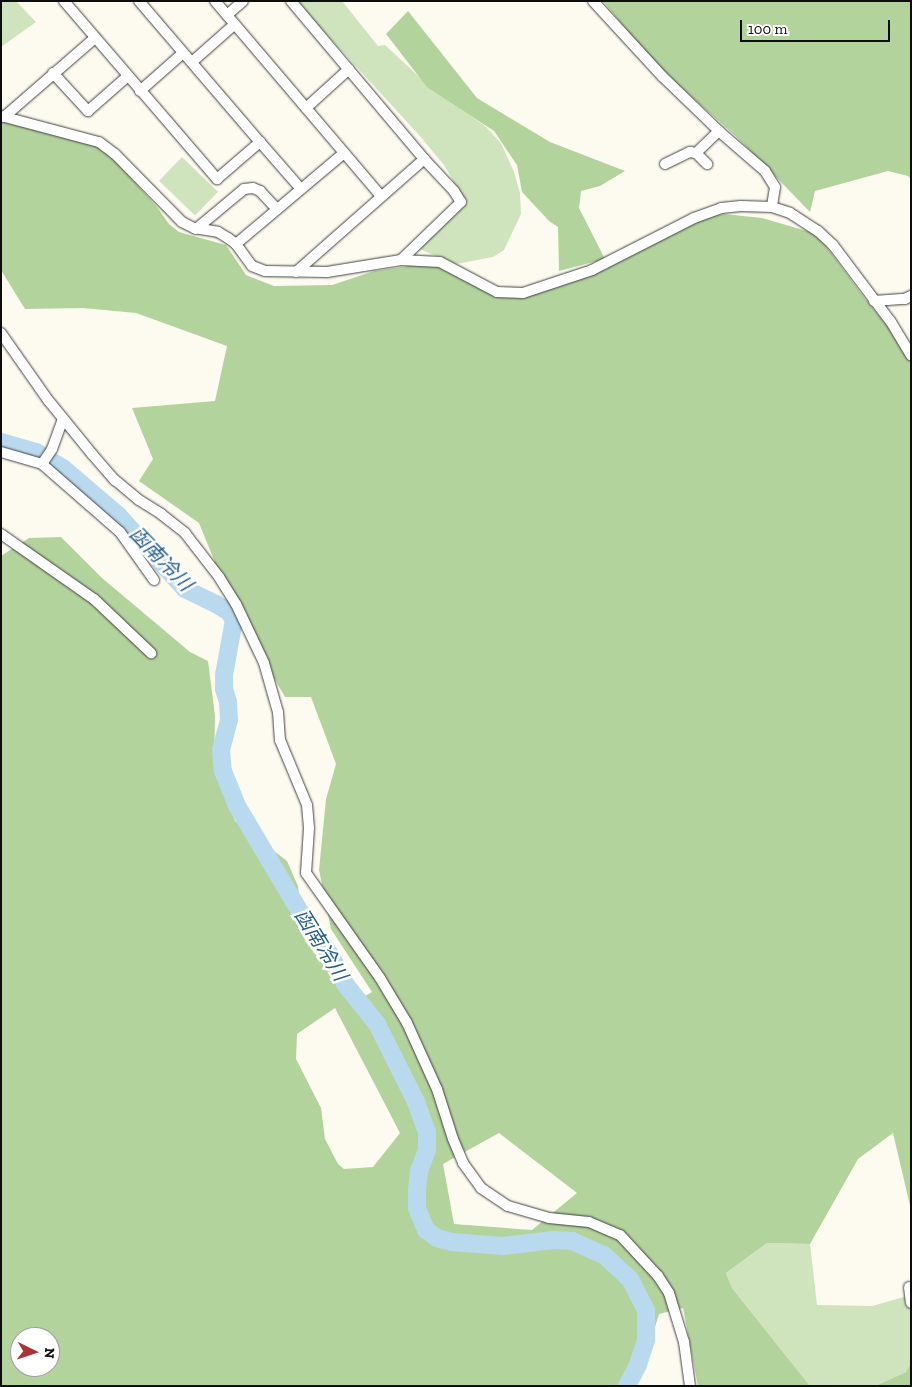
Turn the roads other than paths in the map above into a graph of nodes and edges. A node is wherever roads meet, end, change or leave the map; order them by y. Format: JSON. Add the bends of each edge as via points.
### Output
{"nodes":[{"id":1,"x":79,"y":1,"type":"edge"},
{"id":2,"x":139,"y":1,"type":"edge"},
{"id":3,"x":216,"y":1,"type":"edge"},
{"id":4,"x":243,"y":1,"type":"edge"},
{"id":5,"x":291,"y":1,"type":"edge"},
{"id":6,"x":593,"y":1,"type":"edge"},
{"id":7,"x":67,"y":5,"type":"edge"},
{"id":8,"x":228,"y":15,"type":"junction"},
{"id":9,"x":235,"y":24,"type":"junction"},
{"id":10,"x":95,"y":38,"type":"junction"},
{"id":11,"x":183,"y":53,"type":"junction"},
{"id":12,"x":192,"y":62,"type":"junction"},
{"id":13,"x":349,"y":70,"type":"junction"},
{"id":14,"x":53,"y":73,"type":"junction"},
{"id":15,"x":128,"y":76,"type":"junction"},
{"id":16,"x":140,"y":91,"type":"junction"},
{"id":17,"x":306,"y":108,"type":"junction"},
{"id":18,"x":3,"y":117,"type":"edge"},
{"id":19,"x":719,"y":131,"type":"junction"},
{"id":20,"x":260,"y":142,"type":"junction"},
{"id":21,"x":344,"y":153,"type":"junction"},
{"id":22,"x":696,"y":153,"type":"junction"},
{"id":23,"x":424,"y":159,"type":"junction"},
{"id":24,"x":665,"y":164,"type":"dead end"},
{"id":25,"x":707,"y":164,"type":"dead end"},
{"id":26,"x":301,"y":189,"type":"junction"},
{"id":27,"x":381,"y":196,"type":"junction"},
{"id":28,"x":772,"y":207,"type":"junction"},
{"id":29,"x":277,"y":210,"type":"junction"},
{"id":30,"x":196,"y":229,"type":"junction"},
{"id":31,"x":236,"y":244,"type":"junction"},
{"id":32,"x":401,"y":260,"type":"junction"},
{"id":33,"x":296,"y":272,"type":"junction"},
{"id":34,"x":911,"y":296,"type":"edge"},
{"id":35,"x":874,"y":301,"type":"junction"},
{"id":36,"x":1,"y":333,"type":"edge"},
{"id":37,"x":911,"y":355,"type":"edge"},
{"id":38,"x":63,"y":419,"type":"junction"},
{"id":39,"x":1,"y":452,"type":"edge"},
{"id":40,"x":42,"y":464,"type":"junction"},
{"id":41,"x":1,"y":534,"type":"edge"},
{"id":42,"x":154,"y":580,"type":"dead end"},
{"id":43,"x":151,"y":653,"type":"dead end"},
{"id":44,"x":909,"y":1287,"type":"dead end"},
{"id":45,"x":911,"y":1303,"type":"edge"},
{"id":46,"x":690,"y":1386,"type":"edge"}],
"edges":[{"from":1,"to":7,"type":"street"},
{"from":2,"to":11,"type":"street"},
{"from":3,"to":8,"type":"street"},
{"from":4,"to":8,"type":"street"},
{"from":5,"to":13,"type":"street"},
{"from":6,"to":19,"type":"street","via":[[663,77]]},
{"from":7,"to":10,"type":"street"},
{"from":8,"to":9,"type":"street"},
{"from":9,"to":12,"type":"street"},
{"from":9,"to":17,"type":"street"},
{"from":10,"to":14,"type":"street"},
{"from":10,"to":15,"type":"street"},
{"from":11,"to":12,"type":"street"},
{"from":11,"to":16,"type":"street"},
{"from":12,"to":20,"type":"street"},
{"from":13,"to":17,"type":"street"},
{"from":13,"to":23,"type":"street"},
{"from":14,"to":15,"type":"street","via":[[88,112]]},
{"from":14,"to":18,"type":"street"},
{"from":15,"to":16,"type":"street"},
{"from":16,"to":20,"type":"street","via":[[217,179]]},
{"from":17,"to":21,"type":"street"},
{"from":18,"to":30,"type":"street","via":[[99,142],[182,222]]},
{"from":19,"to":22,"type":"street"},
{"from":19,"to":28,"type":"street","via":[[771,178],[774,187]]},
{"from":20,"to":26,"type":"street"},
{"from":21,"to":26,"type":"street"},
{"from":21,"to":27,"type":"street"},
{"from":22,"to":24,"type":"street","via":[[690,152]]},
{"from":22,"to":25,"type":"street"},
{"from":23,"to":27,"type":"street"},
{"from":23,"to":32,"type":"street","via":[[461,202]]},
{"from":26,"to":29,"type":"street"},
{"from":27,"to":33,"type":"street"},
{"from":28,"to":32,"type":"street","via":[[721,208],[694,218],[592,270],[523,293],[496,292],[440,262]]},
{"from":28,"to":35,"type":"street","via":[[790,213],[818,231],[833,245]]},
{"from":29,"to":30,"type":"street","via":[[260,191],[249,188],[235,195]]},
{"from":29,"to":31,"type":"street"},
{"from":30,"to":31,"type":"street","via":[[218,232]]},
{"from":31,"to":33,"type":"street","via":[[257,269]]},
{"from":32,"to":33,"type":"street","via":[[327,272]]},
{"from":34,"to":35,"type":"street"},
{"from":35,"to":37,"type":"street"},
{"from":36,"to":38,"type":"street"},
{"from":38,"to":40,"type":"street","via":[[52,449]]},
{"from":38,"to":46,"type":"street","via":[[115,480],[185,533],[236,604],[264,663],[278,712],[280,740],[307,805],[306,873],[407,1022],[437,1089],[463,1163],[481,1188],[508,1206],[549,1218],[589,1222],[620,1235],[658,1276],[669,1293],[684,1342]]},
{"from":39,"to":40,"type":"street"},
{"from":40,"to":42,"type":"street","via":[[120,532]]},
{"from":41,"to":43,"type":"street","via":[[94,599]]},
{"from":44,"to":45,"type":"street"}]}
